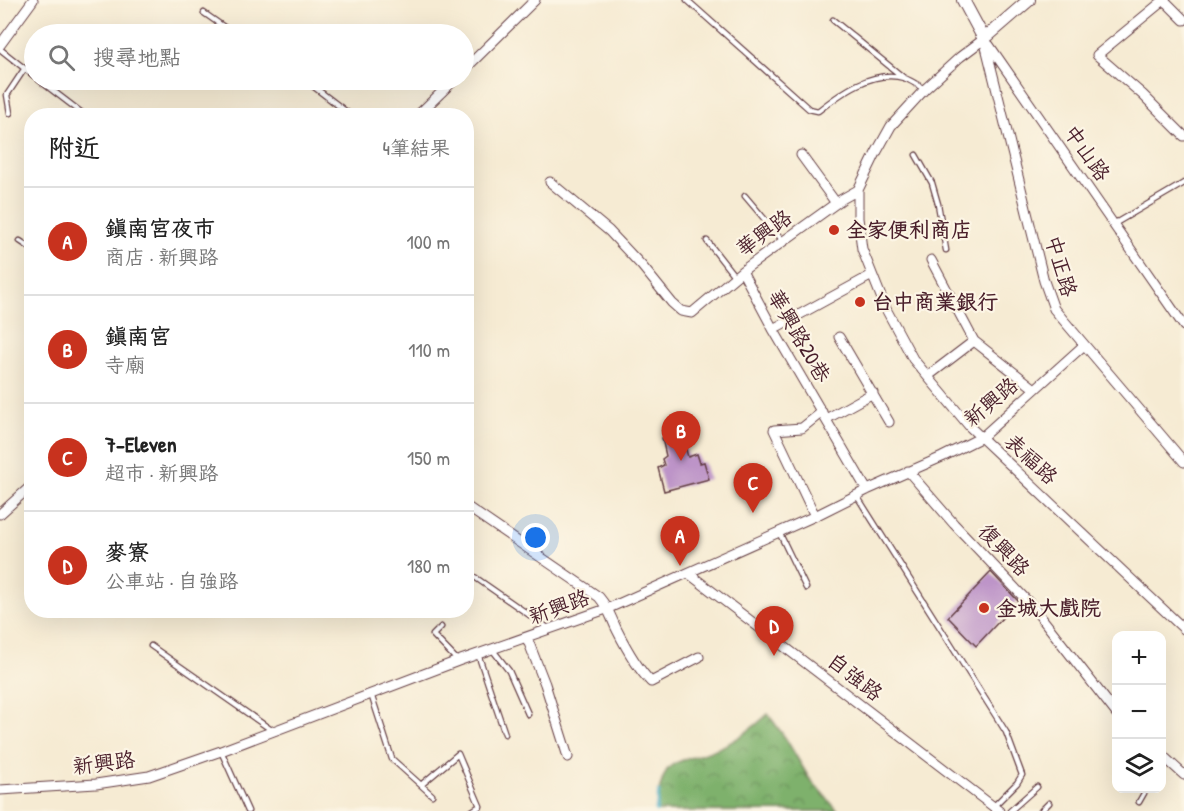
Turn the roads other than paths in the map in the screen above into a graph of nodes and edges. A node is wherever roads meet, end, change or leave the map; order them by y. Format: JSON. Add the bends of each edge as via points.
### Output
{"nodes":[{"id":1,"x":33,"y":0,"type":"edge"},
{"id":2,"x":535,"y":0,"type":"edge"},
{"id":3,"x":687,"y":0,"type":"edge"},
{"id":4,"x":963,"y":0,"type":"edge"},
{"id":5,"x":1029,"y":0,"type":"edge"},
{"id":6,"x":1164,"y":0,"type":"edge"},
{"id":7,"x":204,"y":13,"type":"dead end"},
{"id":8,"x":833,"y":20,"type":"dead end"},
{"id":9,"x":1184,"y":20,"type":"edge"},
{"id":10,"x":220,"y":24,"type":"edge"},
{"id":11,"x":984,"y":39,"type":"junction"},
{"id":12,"x":0,"y":47,"type":"edge"},
{"id":13,"x":474,"y":60,"type":"edge"},
{"id":14,"x":24,"y":67,"type":"edge"},
{"id":15,"x":24,"y":70,"type":"edge"},
{"id":16,"x":904,"y":78,"type":"junction"},
{"id":17,"x":925,"y":89,"type":"junction"},
{"id":18,"x":52,"y":90,"type":"edge"},
{"id":19,"x":318,"y":90,"type":"edge"},
{"id":20,"x":444,"y":90,"type":"edge"},
{"id":21,"x":76,"y":108,"type":"edge"},
{"id":22,"x":342,"y":108,"type":"edge"},
{"id":23,"x":425,"y":108,"type":"edge"},
{"id":24,"x":10,"y":113,"type":"dead end"},
{"id":25,"x":1184,"y":136,"type":"edge"},
{"id":26,"x":801,"y":155,"type":"dead end"},
{"id":27,"x":916,"y":155,"type":"dead end"},
{"id":28,"x":550,"y":182,"type":"dead end"},
{"id":29,"x":1184,"y":183,"type":"edge"},
{"id":30,"x":858,"y":190,"type":"junction"},
{"id":31,"x":745,"y":196,"type":"dead end"},
{"id":32,"x":836,"y":203,"type":"junction"},
{"id":33,"x":1114,"y":224,"type":"junction"},
{"id":34,"x":20,"y":241,"type":"dead end"},
{"id":35,"x":707,"y":241,"type":"dead end"},
{"id":36,"x":784,"y":242,"type":"junction"},
{"id":37,"x":24,"y":244,"type":"edge"},
{"id":38,"x":946,"y":250,"type":"dead end"},
{"id":39,"x":931,"y":260,"type":"dead end"},
{"id":40,"x":739,"y":274,"type":"junction"},
{"id":41,"x":872,"y":275,"type":"junction"},
{"id":42,"x":1184,"y":326,"type":"edge"},
{"id":43,"x":773,"y":329,"type":"junction"},
{"id":44,"x":840,"y":337,"type":"dead end"},
{"id":45,"x":974,"y":341,"type":"junction"},
{"id":46,"x":1083,"y":346,"type":"junction"},
{"id":47,"x":928,"y":376,"type":"junction"},
{"id":48,"x":1035,"y":389,"type":"junction"},
{"id":49,"x":873,"y":393,"type":"junction"},
{"id":50,"x":824,"y":415,"type":"junction"},
{"id":51,"x":889,"y":422,"type":"dead end"},
{"id":52,"x":982,"y":437,"type":"junction"},
{"id":53,"x":1184,"y":462,"type":"edge"},
{"id":54,"x":908,"y":471,"type":"junction"},
{"id":55,"x":867,"y":490,"type":"junction"},
{"id":56,"x":24,"y":492,"type":"edge"},
{"id":57,"x":856,"y":496,"type":"junction"},
{"id":58,"x":474,"y":511,"type":"edge"},
{"id":59,"x":0,"y":514,"type":"edge"},
{"id":60,"x":815,"y":516,"type":"junction"},
{"id":61,"x":779,"y":532,"type":"junction"},
{"id":62,"x":688,"y":573,"type":"junction"},
{"id":63,"x":474,"y":577,"type":"edge"},
{"id":64,"x":806,"y":588,"type":"dead end"},
{"id":65,"x":609,"y":608,"type":"junction"},
{"id":66,"x":441,"y":627,"type":"dead end"},
{"id":67,"x":549,"y":628,"type":"junction"},
{"id":68,"x":1184,"y":629,"type":"edge"},
{"id":69,"x":527,"y":638,"type":"junction"},
{"id":70,"x":151,"y":646,"type":"dead end"},
{"id":71,"x":492,"y":649,"type":"junction"},
{"id":72,"x":478,"y":654,"type":"junction"},
{"id":73,"x":699,"y":657,"type":"dead end"},
{"id":74,"x":458,"y":661,"type":"junction"},
{"id":75,"x":371,"y":694,"type":"junction"},
{"id":76,"x":1112,"y":708,"type":"edge"},
{"id":77,"x":528,"y":714,"type":"dead end"},
{"id":78,"x":273,"y":732,"type":"junction"},
{"id":79,"x":505,"y":734,"type":"dead end"},
{"id":80,"x":221,"y":752,"type":"junction"},
{"id":81,"x":568,"y":756,"type":"dead end"},
{"id":82,"x":1166,"y":761,"type":"edge"},
{"id":83,"x":1184,"y":775,"type":"edge"},
{"id":84,"x":421,"y":785,"type":"junction"},
{"id":85,"x":1037,"y":787,"type":"dead end"},
{"id":86,"x":0,"y":790,"type":"edge"},
{"id":87,"x":1145,"y":793,"type":"edge"},
{"id":88,"x":432,"y":795,"type":"dead end"},
{"id":89,"x":1139,"y":802,"type":"dead end"},
{"id":90,"x":1049,"y":803,"type":"dead end"},
{"id":91,"x":996,"y":809,"type":"edge"},
{"id":92,"x":248,"y":811,"type":"edge"},
{"id":93,"x":472,"y":811,"type":"edge"},
{"id":94,"x":1010,"y":811,"type":"edge"},
{"id":95,"x":1041,"y":811,"type":"edge"}],
"edges":[{"from":1,"to":12,"type":"street"},
{"from":2,"to":13,"type":"street"},
{"from":3,"to":16,"type":"lane","via":[[809,110],[818,111],[871,79]]},
{"from":4,"to":11,"type":"street","name":"中山路"},
{"from":5,"to":11,"type":"street"},
{"from":6,"to":9,"type":"street"},
{"from":6,"to":25,"type":"street","via":[[1097,55]]},
{"from":7,"to":10,"type":"lane"},
{"from":8,"to":16,"type":"lane"},
{"from":11,"to":17,"type":"street"},
{"from":11,"to":33,"type":"street","name":"中山路"},
{"from":11,"to":46,"type":"street","name":"中正路","via":[[1044,282],[1054,309]]},
{"from":12,"to":14,"type":"lane"},
{"from":15,"to":24,"type":"lane","via":[[7,95]]},
{"from":16,"to":17,"type":"lane"},
{"from":17,"to":30,"type":"street","via":[[891,126]]},
{"from":18,"to":21,"type":"lane"},
{"from":19,"to":22,"type":"lane"},
{"from":20,"to":23,"type":"street"},
{"from":26,"to":32,"type":"street"},
{"from":27,"to":38,"type":"lane","via":[[932,183]]},
{"from":28,"to":40,"type":"street","name":"華興路","via":[[609,231],[681,310],[692,313]]},
{"from":29,"to":33,"type":"lane"},
{"from":30,"to":32,"type":"street","name":"華興路"},
{"from":30,"to":41,"type":"street","name":"表福路","via":[[862,249]]},
{"from":31,"to":36,"type":"lane"},
{"from":32,"to":36,"type":"street","name":"華興路"},
{"from":33,"to":42,"type":"street","name":"中山路"},
{"from":34,"to":37,"type":"lane"},
{"from":35,"to":40,"type":"lane"},
{"from":36,"to":40,"type":"street","name":"華興路"},
{"from":39,"to":45,"type":"street"},
{"from":40,"to":43,"type":"street","name":"華興路20巷"},
{"from":41,"to":43,"type":"street"},
{"from":41,"to":47,"type":"street","name":"表福路","via":[[913,359]]},
{"from":43,"to":50,"type":"street","name":"華興路20巷"},
{"from":44,"to":49,"type":"street","name":"華興路20巷"},
{"from":45,"to":47,"type":"street"},
{"from":45,"to":48,"type":"street"},
{"from":46,"to":48,"type":"street","name":"新興路"},
{"from":46,"to":53,"type":"street","name":"中正路"},
{"from":47,"to":52,"type":"street","name":"表福路"},
{"from":48,"to":52,"type":"street","name":"新興路"},
{"from":49,"to":50,"type":"street"},
{"from":49,"to":51,"type":"street","name":"華興路20巷"},
{"from":50,"to":55,"type":"street","name":"華興路20巷"},
{"from":50,"to":60,"type":"street","via":[[802,428],[774,430]]},
{"from":52,"to":54,"type":"street","name":"新興路"},
{"from":52,"to":68,"type":"street","name":"表福路"},
{"from":54,"to":55,"type":"street","name":"新興路"},
{"from":54,"to":76,"type":"street","name":"復興路","via":[[1033,607]]},
{"from":55,"to":57,"type":"street","name":"新興路"},
{"from":56,"to":59,"type":"street"},
{"from":57,"to":60,"type":"street","name":"新興路"},
{"from":57,"to":91,"type":"lane","via":[[1006,732],[1022,775]]},
{"from":58,"to":65,"type":"street","via":[[599,597]]},
{"from":60,"to":61,"type":"street","name":"新興路"},
{"from":61,"to":62,"type":"street","name":"新興路"},
{"from":61,"to":64,"type":"lane"},
{"from":62,"to":65,"type":"street","name":"新興路"},
{"from":62,"to":91,"type":"street","name":"自強路"},
{"from":63,"to":67,"type":"lane"},
{"from":65,"to":67,"type":"street","name":"新興路"},
{"from":65,"to":73,"type":"street","via":[[617,630],[651,682]]},
{"from":66,"to":74,"type":"lane","via":[[433,635]]},
{"from":67,"to":69,"type":"street","name":"新興路"},
{"from":69,"to":71,"type":"street","name":"新興路"},
{"from":69,"to":81,"type":"street"},
{"from":70,"to":78,"type":"lane"},
{"from":71,"to":72,"type":"street","name":"新興路"},
{"from":71,"to":77,"type":"lane","via":[[509,671]]},
{"from":72,"to":74,"type":"street","name":"新興路"},
{"from":72,"to":79,"type":"lane"},
{"from":74,"to":75,"type":"street","name":"新興路"},
{"from":75,"to":78,"type":"street","name":"新興路"},
{"from":75,"to":84,"type":"lane","via":[[392,759]]},
{"from":78,"to":80,"type":"street","name":"新興路"},
{"from":80,"to":86,"type":"street","name":"新興路","via":[[149,776],[96,784]]},
{"from":80,"to":92,"type":"lane"},
{"from":82,"to":83,"type":"street"},
{"from":84,"to":88,"type":"lane"},
{"from":84,"to":93,"type":"lane","via":[[458,754],[480,806]]},
{"from":85,"to":94,"type":"lane"},
{"from":87,"to":89,"type":"lane"},
{"from":90,"to":95,"type":"lane"}]}
